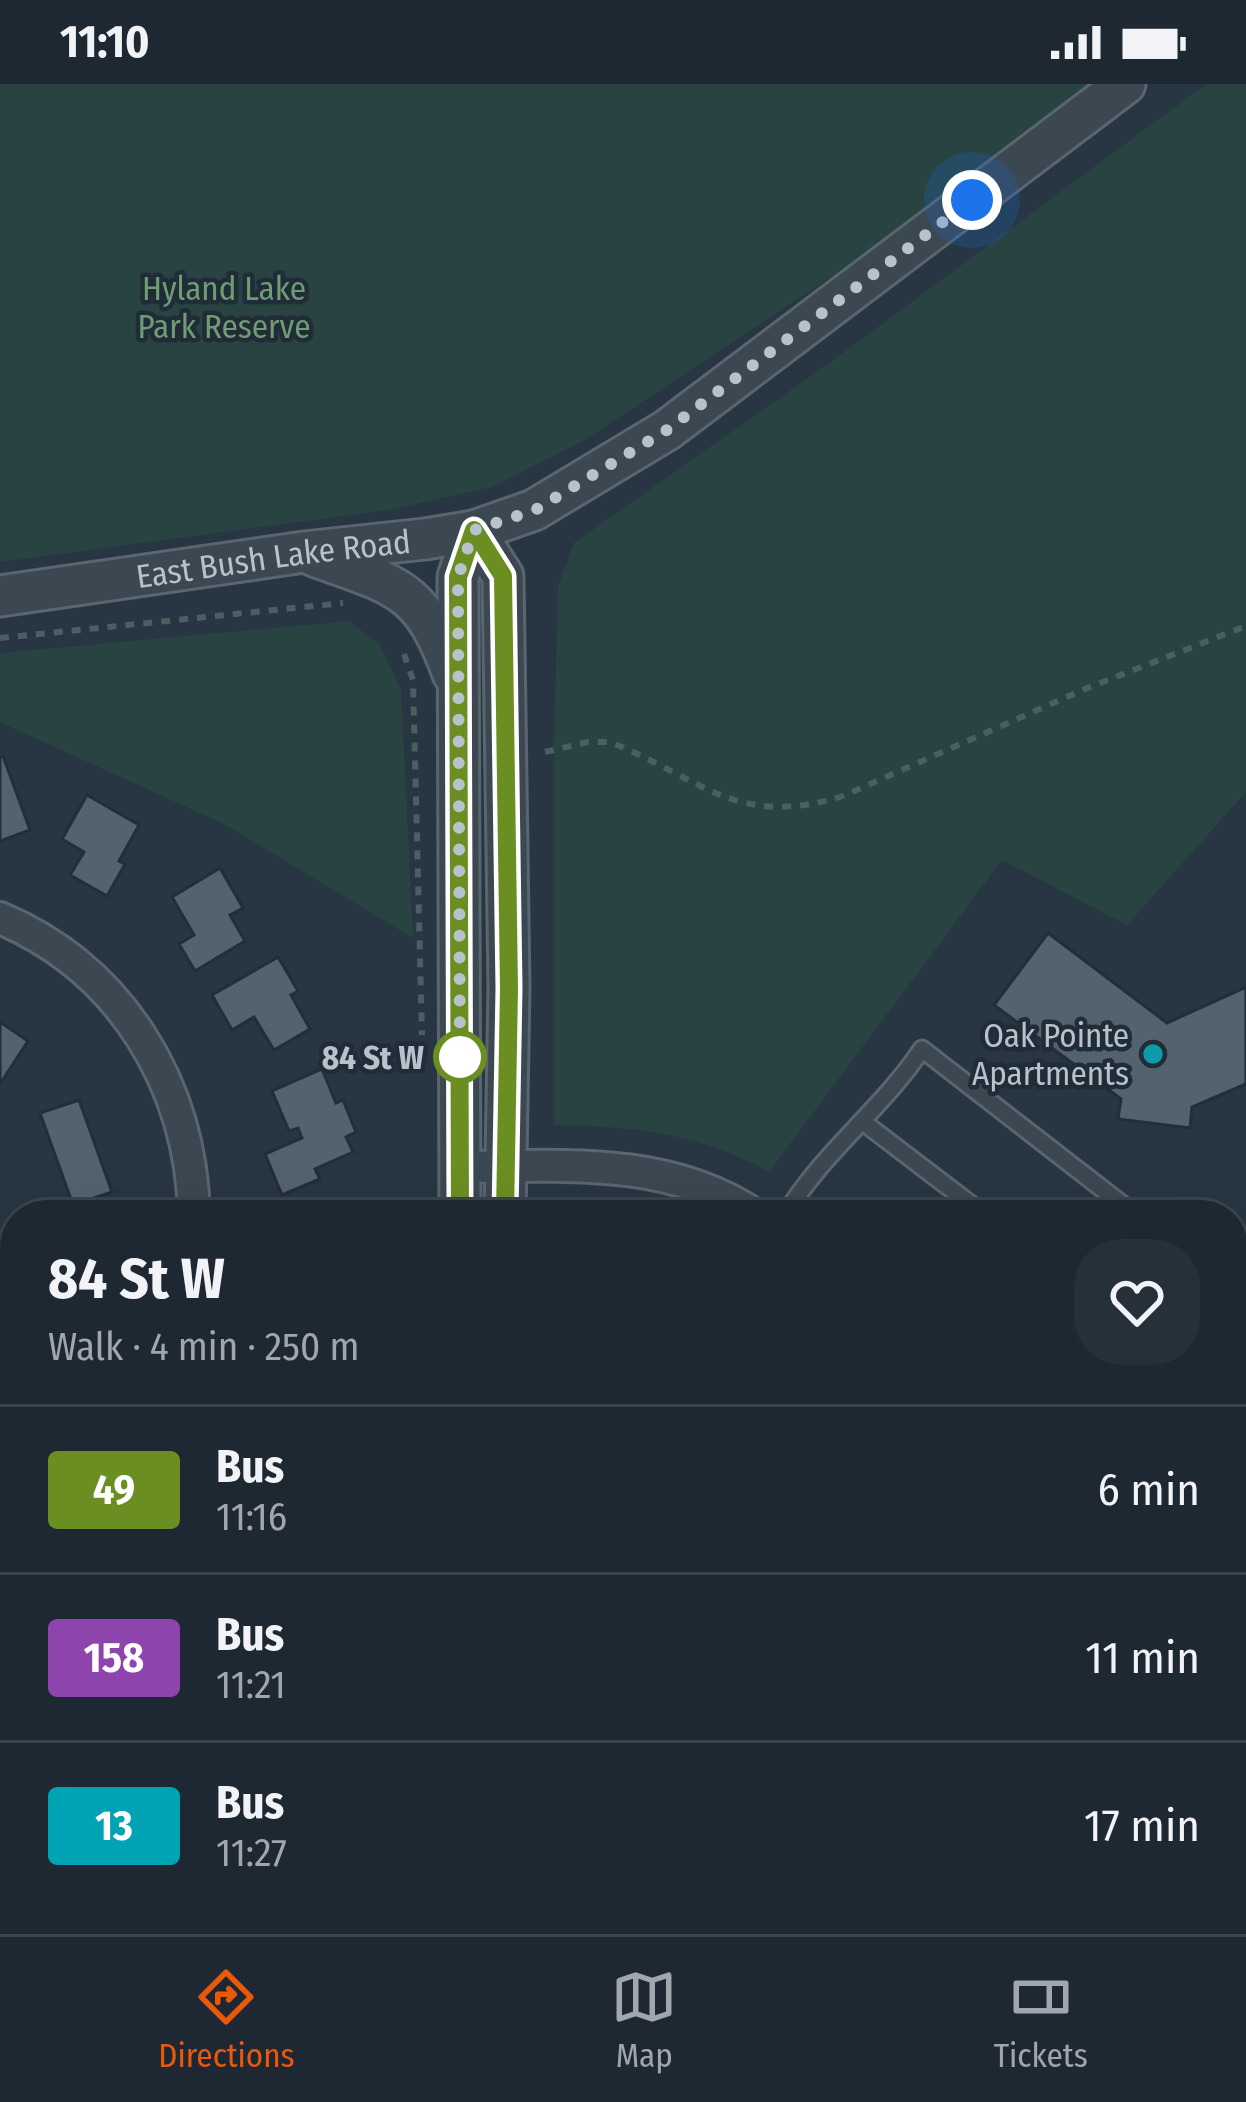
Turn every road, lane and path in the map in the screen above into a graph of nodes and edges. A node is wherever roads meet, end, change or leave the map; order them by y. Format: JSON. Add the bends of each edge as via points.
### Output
{"nodes":[{"id":1,"x":1125,"y":84,"type":"edge"},
{"id":2,"x":474,"y":530,"type":"junction"},
{"id":3,"x":304,"y":552,"type":"junction"},
{"id":4,"x":0,"y":596,"type":"edge"},
{"id":5,"x":350,"y":603,"type":"dead end"},
{"id":6,"x":1246,"y":626,"type":"edge"},
{"id":7,"x":0,"y":638,"type":"edge"},
{"id":8,"x":397,"y":642,"type":"dead end"},
{"id":9,"x":459,"y":691,"type":"junction"},
{"id":10,"x":544,"y":752,"type":"dead end"},
{"id":11,"x":0,"y":918,"type":"edge"},
{"id":12,"x":422,"y":1052,"type":"dead end"},
{"id":13,"x":862,"y":1122,"type":"junction"},
{"id":14,"x":461,"y":1167,"type":"junction"},
{"id":15,"x":506,"y":1167,"type":"junction"},
{"id":16,"x":192,"y":1200,"type":"edge"},
{"id":17,"x":460,"y":1200,"type":"edge"},
{"id":18,"x":505,"y":1200,"type":"edge"},
{"id":19,"x":725,"y":1200,"type":"edge"},
{"id":20,"x":794,"y":1200,"type":"edge"},
{"id":21,"x":965,"y":1200,"type":"edge"},
{"id":22,"x":1117,"y":1200,"type":"edge"}],
"edges":[{"from":1,"to":2,"type":"street","name":"East Bush Lake Road","via":[[667,430],[535,510]]},
{"from":2,"to":3,"type":"street","name":"East Bush Lake Road"},
{"from":2,"to":9,"type":"street","via":[[458,577]]},
{"from":2,"to":15,"type":"street","via":[[503,576]]},
{"from":3,"to":4,"type":"street","name":"East Bush Lake Road"},
{"from":3,"to":9,"type":"street","via":[[386,580],[408,596],[441,641]]},
{"from":5,"to":7,"type":"path"},
{"from":6,"to":10,"type":"path","via":[[811,806],[730,801],[610,742]]},
{"from":8,"to":12,"type":"path","via":[[413,680]]},
{"from":9,"to":14,"type":"street"},
{"from":11,"to":16,"type":"street","via":[[82,966],[128,1014],[162,1069],[184,1132]]},
{"from":13,"to":20,"type":"lane"},
{"from":13,"to":21,"type":"lane"},
{"from":13,"to":22,"type":"lane","via":[[922,1049]]},
{"from":14,"to":15,"type":"street"},
{"from":14,"to":17,"type":"street"},
{"from":15,"to":18,"type":"street"},
{"from":15,"to":19,"type":"street","via":[[640,1170]]}]}
